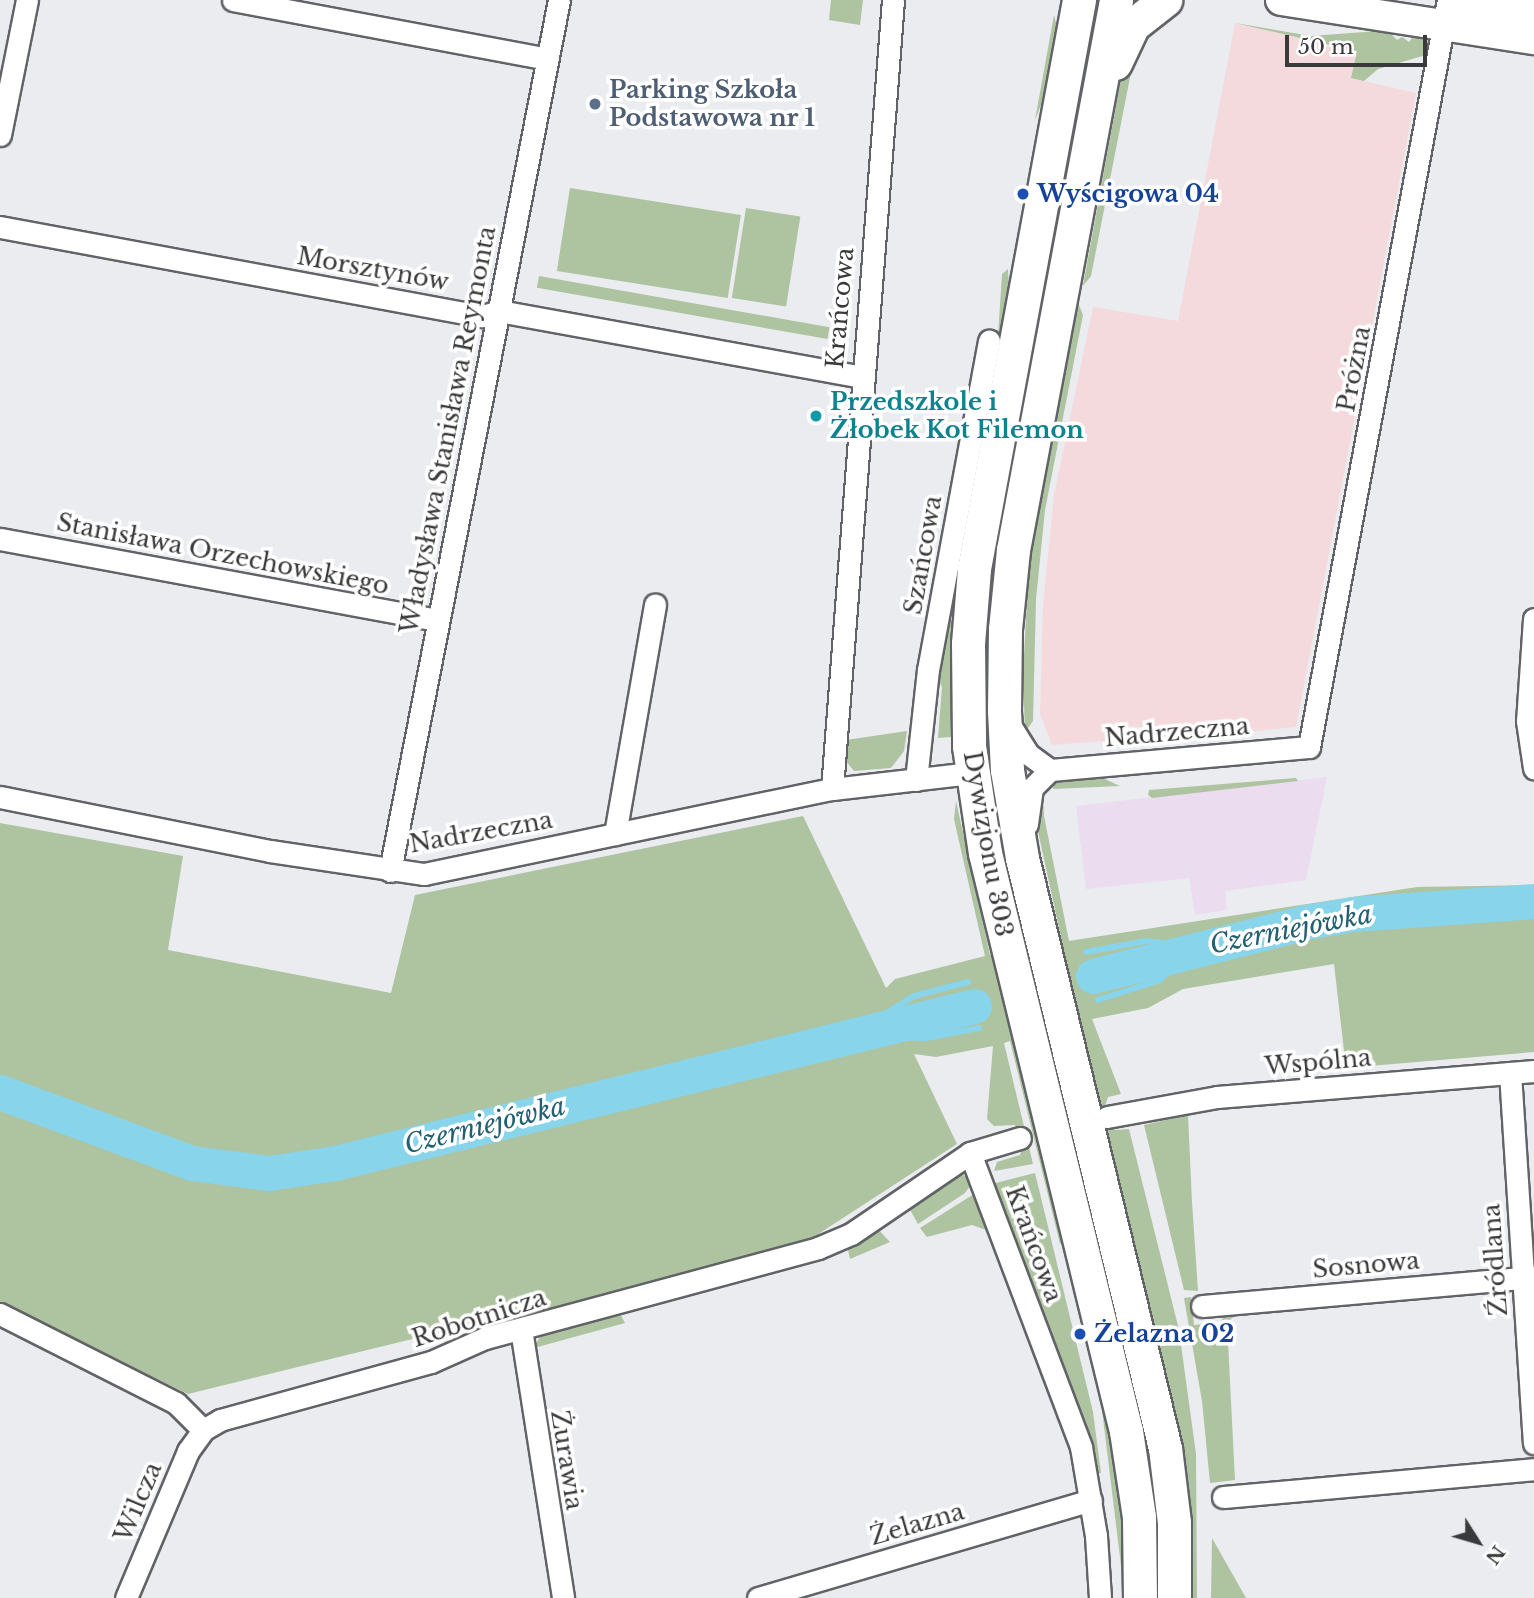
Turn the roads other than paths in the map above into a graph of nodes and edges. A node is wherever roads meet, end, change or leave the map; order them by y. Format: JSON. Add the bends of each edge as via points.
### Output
{"nodes":[{"id":1,"x":27,"y":0,"type":"edge"},
{"id":2,"x":233,"y":0,"type":"edge"},
{"id":3,"x":559,"y":0,"type":"edge"},
{"id":4,"x":893,"y":0,"type":"edge"},
{"id":5,"x":1116,"y":0,"type":"edge"},
{"id":6,"x":1165,"y":0,"type":"edge"},
{"id":7,"x":1280,"y":0,"type":"edge"},
{"id":8,"x":1078,"y":1,"type":"edge"},
{"id":9,"x":1450,"y":7,"type":"edge"},
{"id":10,"x":1534,"y":13,"type":"edge"},
{"id":11,"x":1534,"y":38,"type":"edge"},
{"id":12,"x":547,"y":59,"type":"junction"},
{"id":13,"x":1091,"y":128,"type":"junction"},
{"id":14,"x":0,"y":135,"type":"edge"},
{"id":15,"x":0,"y":227,"type":"edge"},
{"id":16,"x":499,"y":311,"type":"junction"},
{"id":17,"x":989,"y":341,"type":"dead end"},
{"id":18,"x":861,"y":377,"type":"junction"},
{"id":19,"x":0,"y":539,"type":"edge"},
{"id":20,"x":655,"y":604,"type":"dead end"},
{"id":21,"x":1534,"y":619,"type":"edge"},
{"id":22,"x":436,"y":620,"type":"junction"},
{"id":23,"x":1004,"y":711,"type":"junction"},
{"id":24,"x":1309,"y":747,"type":"joint"},
{"id":25,"x":1534,"y":768,"type":"edge"},
{"id":26,"x":1050,"y":770,"type":"junction"},
{"id":27,"x":971,"y":773,"type":"junction"},
{"id":28,"x":916,"y":780,"type":"junction"},
{"id":29,"x":832,"y":789,"type":"junction"},
{"id":30,"x":0,"y":797,"type":"edge"},
{"id":31,"x":615,"y":834,"type":"junction"},
{"id":32,"x":1022,"y":858,"type":"junction"},
{"id":33,"x":390,"y":871,"type":"junction"},
{"id":34,"x":1534,"y":1071,"type":"edge"},
{"id":35,"x":1510,"y":1073,"type":"junction"},
{"id":36,"x":1108,"y":1117,"type":"dead end"},
{"id":37,"x":1020,"y":1139,"type":"dead end"},
{"id":38,"x":970,"y":1153,"type":"junction"},
{"id":39,"x":1528,"y":1278,"type":"edge"},
{"id":40,"x":1202,"y":1306,"type":"dead end"},
{"id":41,"x":0,"y":1314,"type":"edge"},
{"id":42,"x":521,"y":1329,"type":"junction"},
{"id":43,"x":203,"y":1430,"type":"junction"},
{"id":44,"x":1534,"y":1443,"type":"edge"},
{"id":45,"x":1534,"y":1469,"type":"edge"},
{"id":46,"x":1223,"y":1497,"type":"dead end"},
{"id":47,"x":1091,"y":1500,"type":"junction"},
{"id":48,"x":126,"y":1598,"type":"edge"},
{"id":49,"x":563,"y":1598,"type":"edge"},
{"id":50,"x":758,"y":1598,"type":"edge"},
{"id":51,"x":1100,"y":1598,"type":"edge"},
{"id":52,"x":1140,"y":1598,"type":"edge"},
{"id":53,"x":1174,"y":1598,"type":"edge"}],
"edges":[{"from":1,"to":14,"type":"street"},
{"from":2,"to":12,"type":"street"},
{"from":3,"to":12,"type":"street","name":"Władysława Stanisława Reymonta"},
{"from":4,"to":18,"type":"street","name":"Krańcowa"},
{"from":5,"to":13,"type":"main road","name":"Dywizjonu 303"},
{"from":6,"to":13,"type":"main road","via":[[1133,25],[1121,45]]},
{"from":7,"to":9,"type":"main road"},
{"from":8,"to":27,"type":"main road","name":"Dywizjonu 303","via":[[974,569],[968,679]]},
{"from":9,"to":10,"type":"main road"},
{"from":9,"to":11,"type":"main road"},
{"from":9,"to":24,"type":"street","name":"Próżna"},
{"from":12,"to":16,"type":"street","name":"Władysława Stanisława Reymonta"},
{"from":13,"to":23,"type":"main road","name":"Dywizjonu 303","via":[[1013,550],[1005,629]]},
{"from":15,"to":16,"type":"street","name":"Morsztynów","via":[[482,316]]},
{"from":16,"to":18,"type":"street","name":"Morsztynów"},
{"from":16,"to":22,"type":"street","name":"Władysława Stanisława Reymonta"},
{"from":17,"to":28,"type":"street","name":"Szańcowa","via":[[928,670]]},
{"from":18,"to":29,"type":"street","name":"Krańcowa"},
{"from":19,"to":22,"type":"street","name":"Stanisława Orzechowskiego"},
{"from":20,"to":31,"type":"street"},
{"from":21,"to":25,"type":"street","via":[[1527,721]]},
{"from":22,"to":33,"type":"street","name":"Władysława Stanisława Reymonta"},
{"from":23,"to":26,"type":"street","via":[[1018,743]]},
{"from":23,"to":32,"type":"main road","name":"Dywizjonu 303","via":[[1007,770]]},
{"from":24,"to":26,"type":"street","name":"Nadrzeczna"},
{"from":26,"to":32,"type":"street","via":[[1032,788],[1027,803]]},
{"from":27,"to":28,"type":"street","name":"Nadrzeczna"},
{"from":27,"to":52,"type":"main road","name":"Dywizjonu 303","via":[[1007,948],[1126,1431],[1139,1517]]},
{"from":28,"to":29,"type":"street","name":"Nadrzeczna"},
{"from":29,"to":31,"type":"street","name":"Nadrzeczna"},
{"from":30,"to":33,"type":"street","name":"Nadrzeczna"},
{"from":31,"to":33,"type":"street","name":"Nadrzeczna","via":[[424,874]]},
{"from":32,"to":53,"type":"main road","name":"Dywizjonu 303","via":[[1165,1448],[1174,1522]]},
{"from":34,"to":35,"type":"street","name":"Wspólna"},
{"from":35,"to":36,"type":"street","name":"Wspólna","via":[[1217,1097]]},
{"from":35,"to":39,"type":"street","name":"Źródlana"},
{"from":37,"to":38,"type":"street","name":"Robotnicza"},
{"from":38,"to":42,"type":"street","name":"Robotnicza","via":[[851,1234],[818,1248]]},
{"from":38,"to":47,"type":"street","name":"Krańcowa","via":[[1081,1447]]},
{"from":39,"to":40,"type":"street","name":"Sosnowa"},
{"from":39,"to":44,"type":"street","name":"Źródlana"},
{"from":41,"to":43,"type":"street","via":[[176,1403]]},
{"from":42,"to":43,"type":"street","name":"Robotnicza","via":[[485,1338],[431,1362],[220,1420]]},
{"from":42,"to":49,"type":"street","name":"Żurawia"},
{"from":43,"to":48,"type":"street","name":"Wilcza","via":[[188,1451]]},
{"from":45,"to":46,"type":"street"},
{"from":47,"to":50,"type":"street","name":"Żelazna"},
{"from":47,"to":51,"type":"street","name":"Krańcowa"}]}
